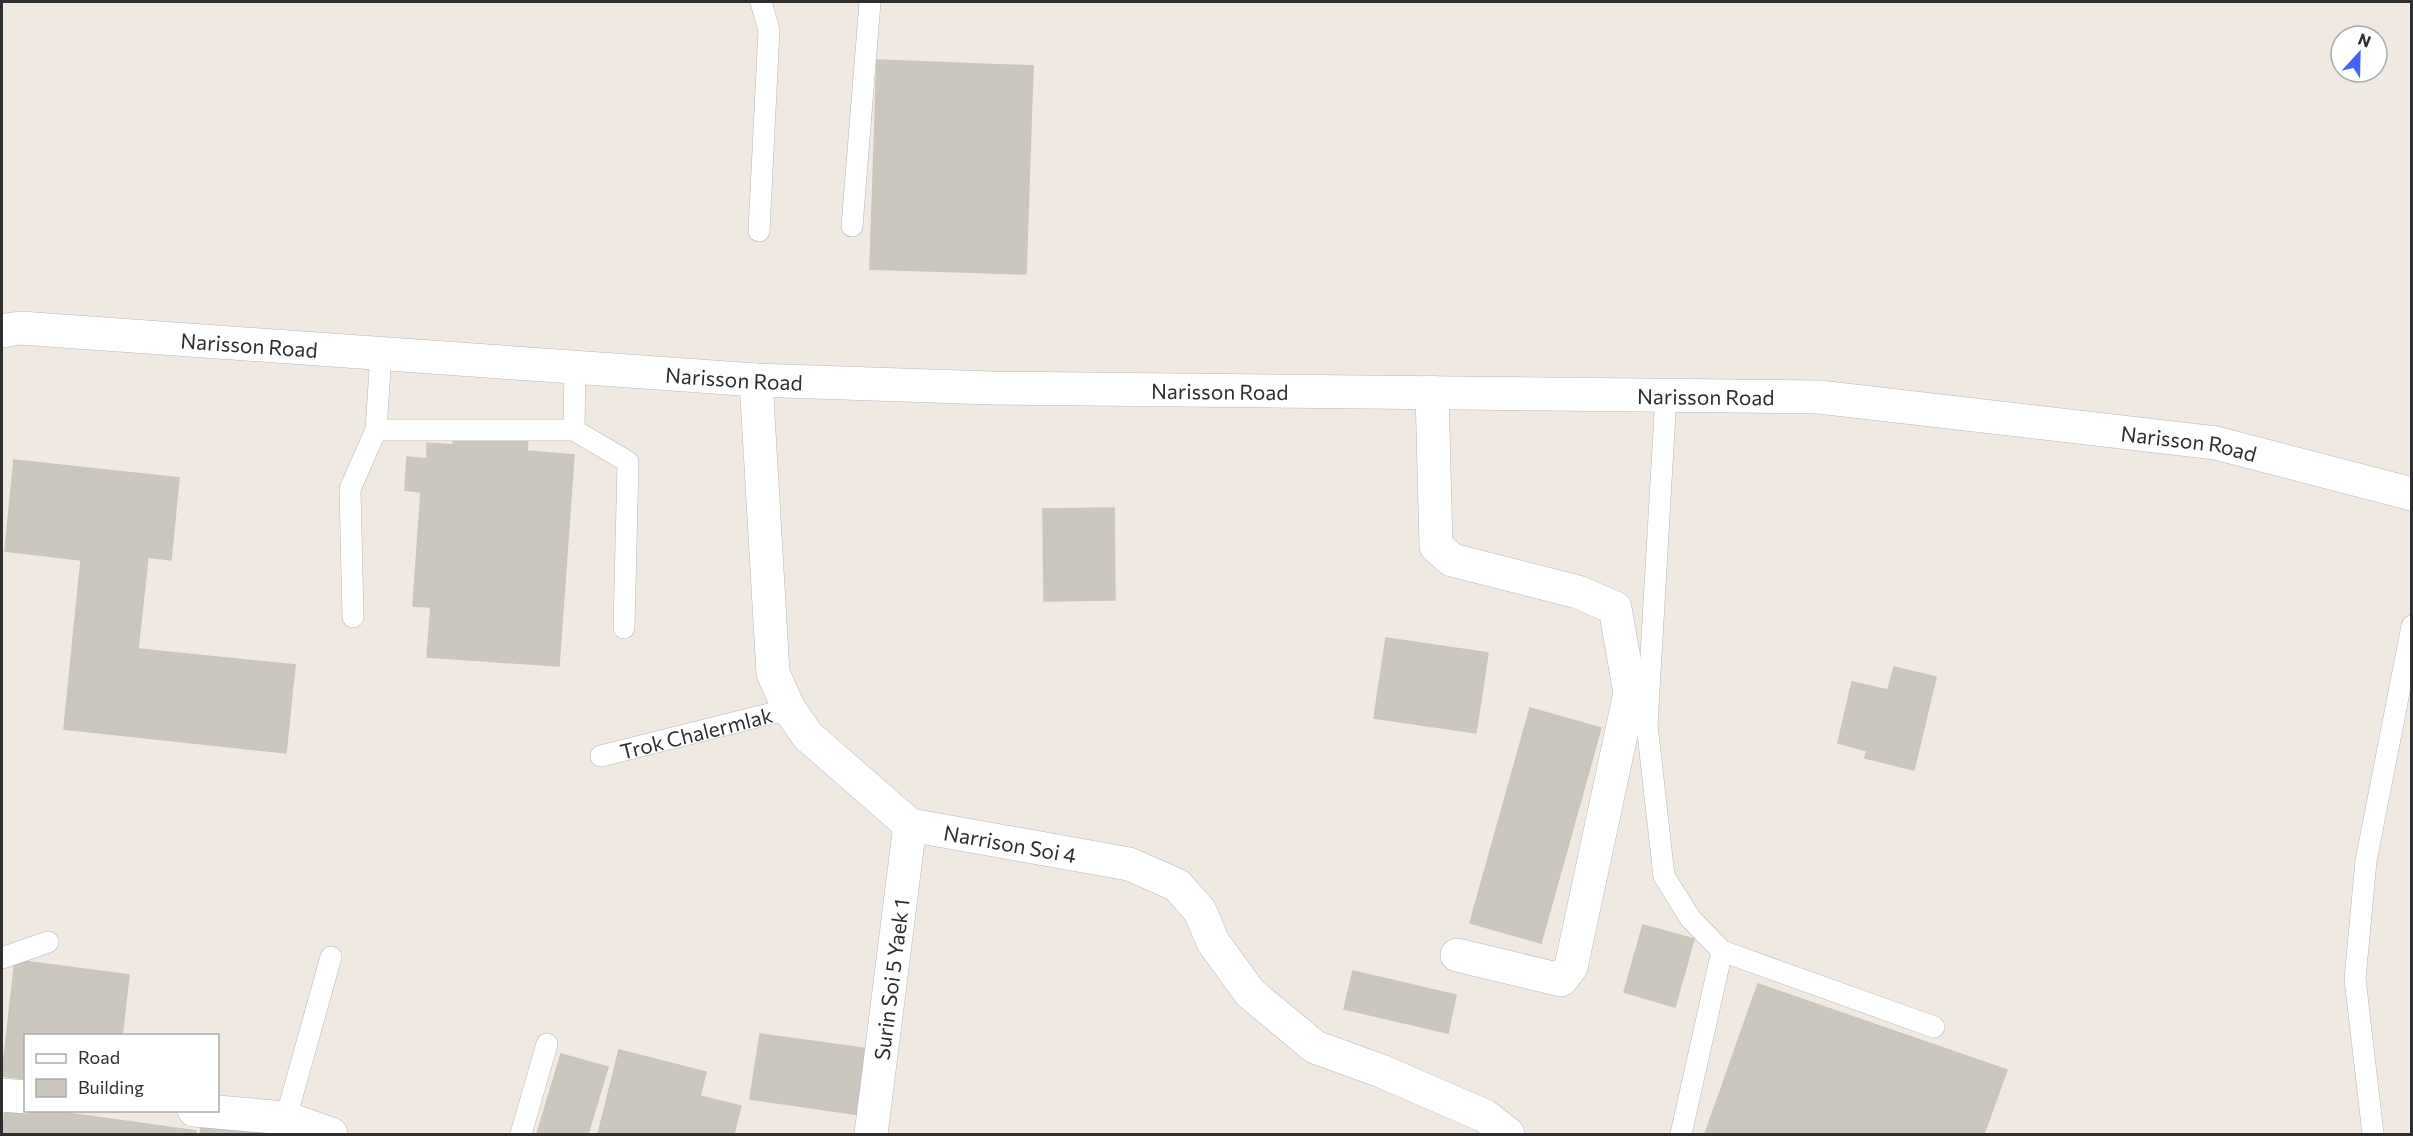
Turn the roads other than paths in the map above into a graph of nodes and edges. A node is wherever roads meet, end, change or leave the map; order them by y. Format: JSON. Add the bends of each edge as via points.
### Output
{"nodes":[{"id":1,"x":761,"y":2,"type":"edge"},
{"id":2,"x":870,"y":2,"type":"edge"},
{"id":3,"x":852,"y":226,"type":"dead end"},
{"id":4,"x":759,"y":231,"type":"dead end"},
{"id":5,"x":8,"y":326,"type":"edge"},
{"id":6,"x":381,"y":354,"type":"junction"},
{"id":7,"x":574,"y":368,"type":"junction"},
{"id":8,"x":756,"y":380,"type":"junction"},
{"id":9,"x":1432,"y":392,"type":"junction"},
{"id":10,"x":1666,"y":395,"type":"junction"},
{"id":11,"x":376,"y":430,"type":"junction"},
{"id":12,"x":574,"y":430,"type":"junction"},
{"id":13,"x":2412,"y":494,"type":"edge"},
{"id":14,"x":353,"y":617,"type":"dead end"},
{"id":15,"x":2412,"y":626,"type":"edge"},
{"id":16,"x":624,"y":628,"type":"dead end"},
{"id":17,"x":789,"y":710,"type":"junction"},
{"id":18,"x":601,"y":756,"type":"dead end"},
{"id":19,"x":910,"y":825,"type":"junction"},
{"id":20,"x":48,"y":942,"type":"dead end"},
{"id":21,"x":1722,"y":951,"type":"junction"},
{"id":22,"x":1457,"y":955,"type":"dead end"},
{"id":23,"x":331,"y":957,"type":"dead end"},
{"id":24,"x":2,"y":958,"type":"edge"},
{"id":25,"x":1934,"y":1027,"type":"dead end"},
{"id":26,"x":548,"y":1044,"type":"dead end"},
{"id":27,"x":2,"y":1095,"type":"edge"},
{"id":28,"x":24,"y":1097,"type":"edge"},
{"id":29,"x":217,"y":1112,"type":"edge"},
{"id":30,"x":286,"y":1118,"type":"junction"},
{"id":31,"x":331,"y":1134,"type":"edge"},
{"id":32,"x":521,"y":1134,"type":"edge"},
{"id":33,"x":871,"y":1134,"type":"edge"},
{"id":34,"x":1508,"y":1134,"type":"edge"},
{"id":35,"x":1681,"y":1134,"type":"edge"},
{"id":36,"x":2373,"y":1134,"type":"edge"}],
"edges":[{"from":1,"to":4,"type":"lane","via":[[769,30]]},
{"from":2,"to":3,"type":"lane"},
{"from":5,"to":6,"type":"street","name":"Narisson Road"},
{"from":6,"to":7,"type":"street","name":"Narisson Road"},
{"from":6,"to":11,"type":"lane"},
{"from":7,"to":8,"type":"street","name":"Narisson Road"},
{"from":7,"to":12,"type":"lane"},
{"from":8,"to":9,"type":"street","name":"Narisson Road"},
{"from":8,"to":17,"type":"street","via":[[773,673]]},
{"from":9,"to":10,"type":"street","name":"Narisson Road"},
{"from":9,"to":22,"type":"street","via":[[1436,546],[1452,561],[1578,592],[1615,608],[1629,693],[1571,968],[1561,980]]},
{"from":10,"to":13,"type":"street","name":"Narisson Road","via":[[1819,397],[2216,443]]},
{"from":10,"to":21,"type":"lane","via":[[1647,725],[1664,876],[1690,918]]},
{"from":11,"to":12,"type":"lane"},
{"from":11,"to":14,"type":"lane","via":[[350,489]]},
{"from":12,"to":16,"type":"lane","via":[[628,462]]},
{"from":15,"to":36,"type":"lane","via":[[2366,861],[2355,979]]},
{"from":17,"to":18,"type":"lane","name":"Trok Chalermlak"},
{"from":17,"to":19,"type":"street","via":[[808,736]]},
{"from":19,"to":33,"type":"street","name":"Surin Soi 5 Yaek 1"},
{"from":19,"to":34,"type":"street","name":"Narrison Soi 4","via":[[1129,864],[1177,885],[1200,911],[1214,942],[1250,993],[1315,1047],[1485,1116]]},
{"from":20,"to":24,"type":"lane"},
{"from":21,"to":25,"type":"lane"},
{"from":21,"to":35,"type":"lane"},
{"from":23,"to":30,"type":"lane"},
{"from":26,"to":32,"type":"lane"},
{"from":27,"to":28,"type":"street"},
{"from":29,"to":30,"type":"street"},
{"from":30,"to":31,"type":"street"}]}
